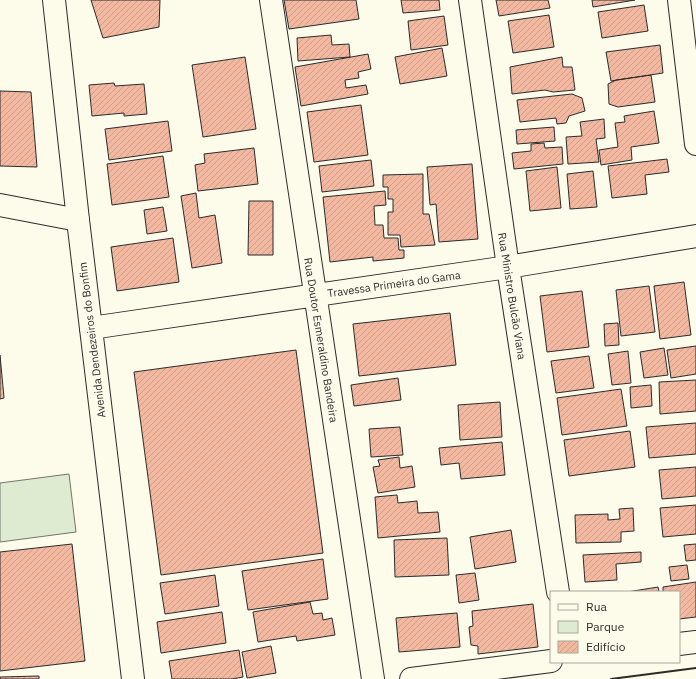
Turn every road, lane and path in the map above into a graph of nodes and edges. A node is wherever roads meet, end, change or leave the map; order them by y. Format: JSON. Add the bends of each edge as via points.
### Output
{"nodes":[{"id":1,"x":54,"y":0,"type":"edge"},
{"id":2,"x":271,"y":0,"type":"edge"},
{"id":3,"x":470,"y":0,"type":"edge"},
{"id":4,"x":678,"y":0,"type":"edge"},
{"id":5,"x":696,"y":144,"type":"edge"},
{"id":6,"x":0,"y":205,"type":"edge"},
{"id":7,"x":78,"y":220,"type":"junction"},
{"id":8,"x":696,"y":236,"type":"edge"},
{"id":9,"x":508,"y":267,"type":"junction"},
{"id":10,"x":315,"y":296,"type":"junction"},
{"id":11,"x":91,"y":328,"type":"junction"},
{"id":12,"x":558,"y":591,"type":"edge"},
{"id":13,"x":696,"y":642,"type":"edge"},
{"id":14,"x":680,"y":644,"type":"edge"},
{"id":15,"x":550,"y":661,"type":"edge"},
{"id":16,"x":132,"y":679,"type":"edge"},
{"id":17,"x":373,"y":679,"type":"edge"},
{"id":18,"x":411,"y":679,"type":"edge"}],
"edges":[{"from":1,"to":7,"type":"street","name":"Avenida Dendezeiros do Bonfim"},
{"from":2,"to":10,"type":"street","name":"Rua Doutor Esmeraldino Bandeira"},
{"from":3,"to":9,"type":"street","name":"Rua Ministro Bulcão Viana"},
{"from":4,"to":5,"type":"street"},
{"from":6,"to":7,"type":"street"},
{"from":7,"to":11,"type":"street","name":"Avenida Dendezeiros do Bonfim"},
{"from":8,"to":9,"type":"street","name":"Travessa Primeira do Gama"},
{"from":9,"to":10,"type":"street","name":"Travessa Primeira do Gama"},
{"from":9,"to":12,"type":"street","name":"Rua Ministro Bulcão Viana"},
{"from":10,"to":11,"type":"street","name":"Travessa Primeira do Gama"},
{"from":10,"to":17,"type":"street","name":"Rua Doutor Esmeraldino Bandeira"},
{"from":11,"to":16,"type":"street","name":"Avenida Dendezeiros do Bonfim"},
{"from":13,"to":14,"type":"street"},
{"from":15,"to":18,"type":"street"}]}
